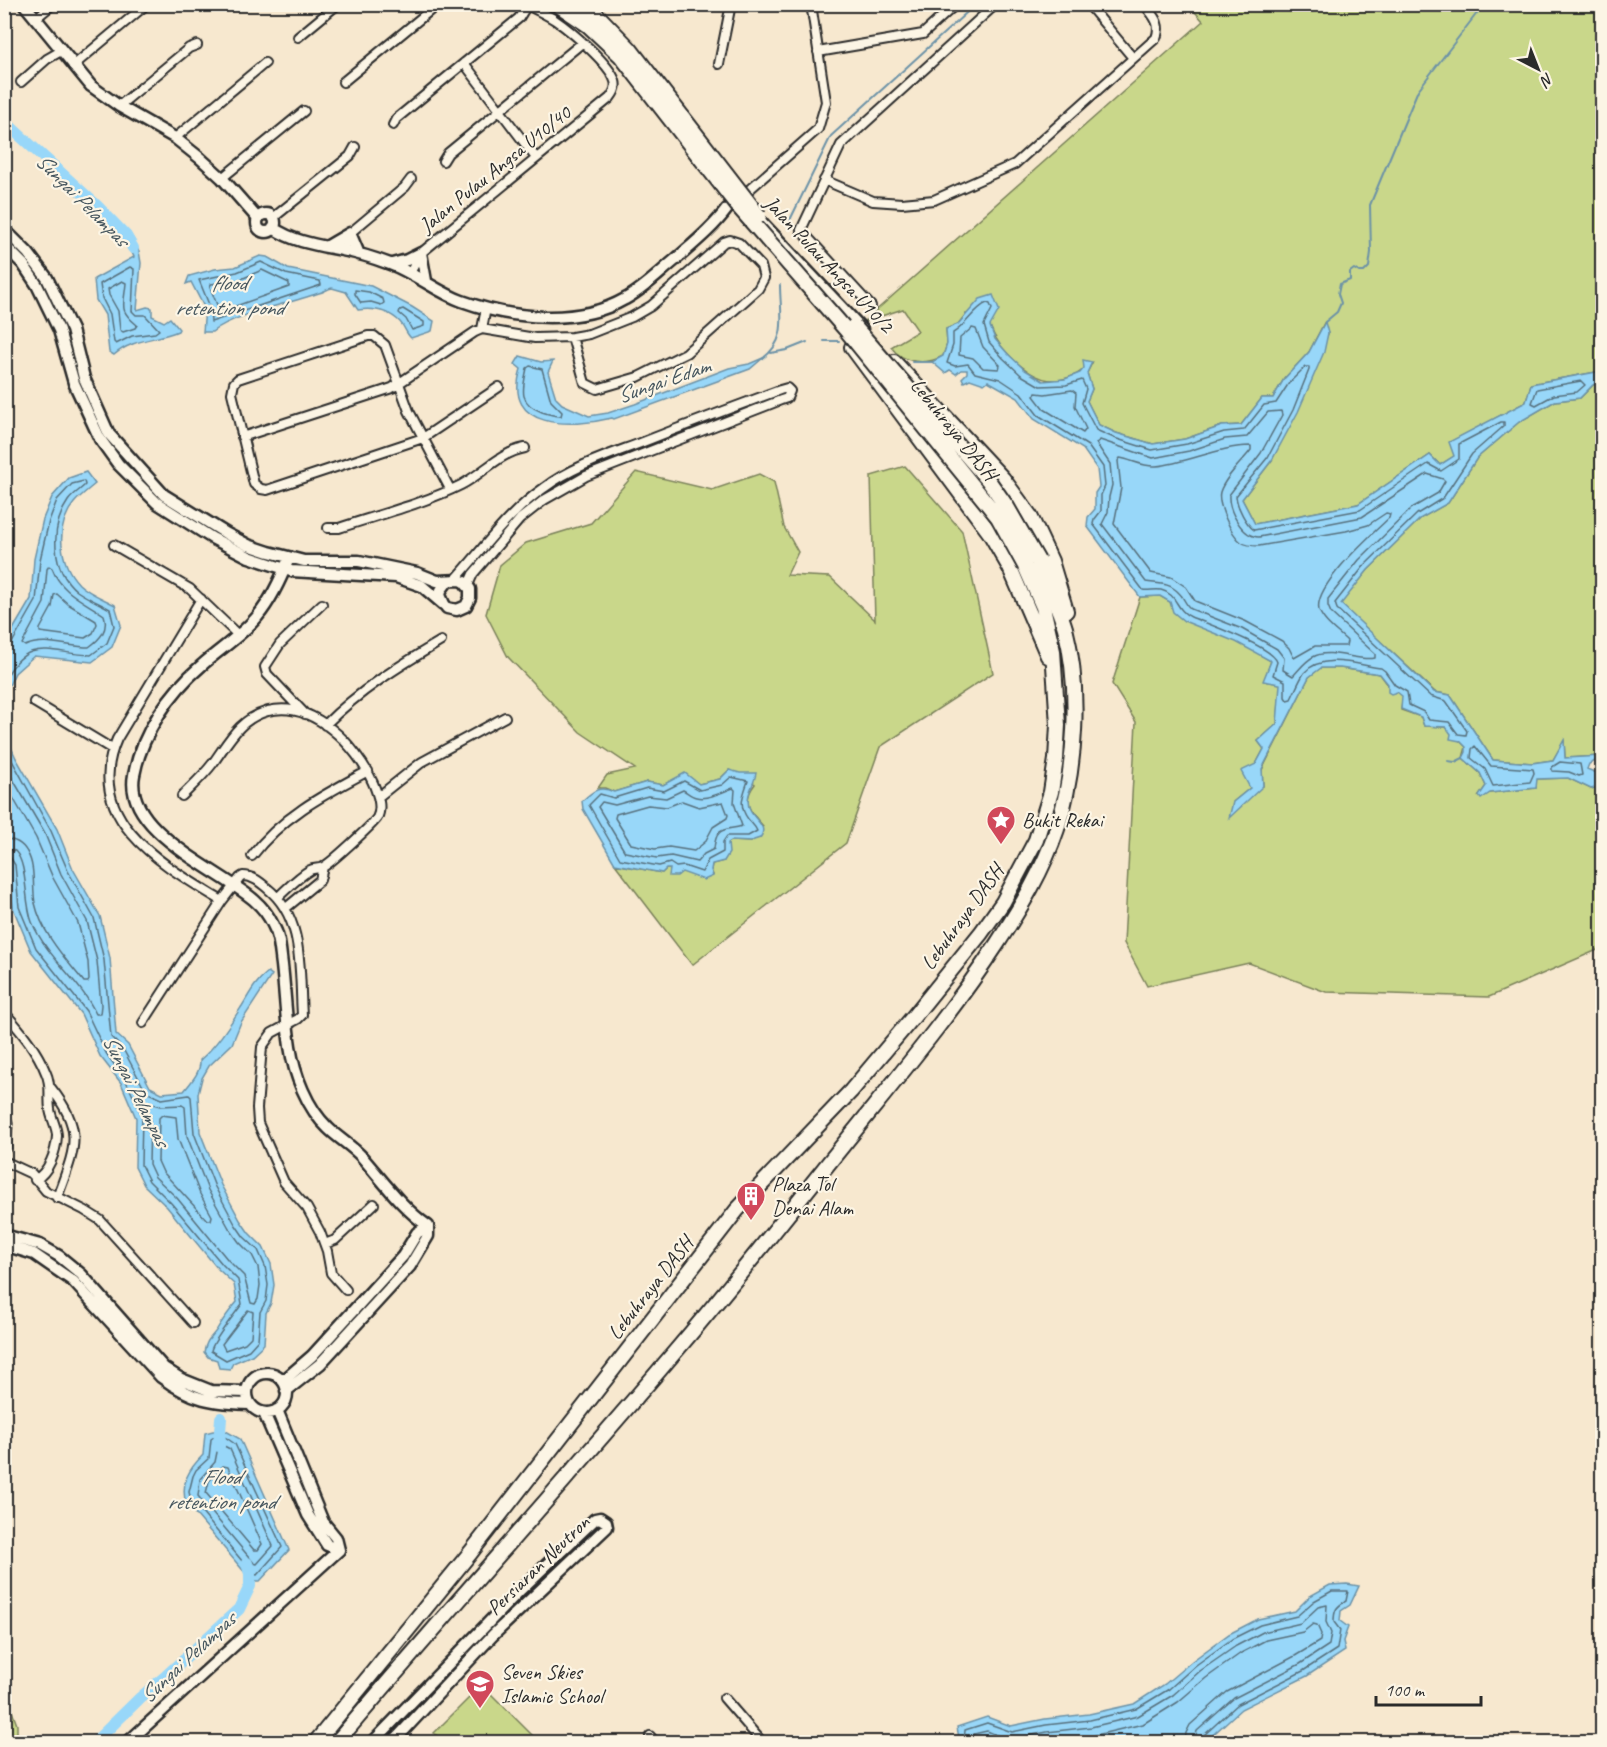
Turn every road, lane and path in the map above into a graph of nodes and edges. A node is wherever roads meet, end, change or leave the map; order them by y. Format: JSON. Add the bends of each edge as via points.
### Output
{"nodes":[{"id":1,"x":24,"y":4,"type":"edge"},
{"id":2,"x":53,"y":4,"type":"edge"},
{"id":3,"x":147,"y":4,"type":"edge"},
{"id":4,"x":338,"y":4,"type":"edge"},
{"id":5,"x":438,"y":4,"type":"edge"},
{"id":6,"x":549,"y":4,"type":"edge"},
{"id":7,"x":557,"y":4,"type":"edge"},
{"id":8,"x":577,"y":4,"type":"edge"},
{"id":9,"x":582,"y":4,"type":"edge"},
{"id":10,"x":730,"y":4,"type":"edge"},
{"id":11,"x":811,"y":4,"type":"edge"},
{"id":12,"x":956,"y":4,"type":"edge"},
{"id":13,"x":996,"y":4,"type":"edge"},
{"id":14,"x":1088,"y":4,"type":"edge"},
{"id":15,"x":1144,"y":4,"type":"edge"},
{"id":16,"x":526,"y":5,"type":"edge"},
{"id":17,"x":35,"y":19,"type":"junction"},
{"id":18,"x":298,"y":37,"type":"dead end"},
{"id":19,"x":582,"y":42,"type":"junction"},
{"id":20,"x":197,"y":45,"type":"dead end"},
{"id":21,"x":61,"y":51,"type":"junction"},
{"id":22,"x":818,"y":52,"type":"junction"},
{"id":23,"x":1133,"y":58,"type":"junction"},
{"id":24,"x":265,"y":63,"type":"dead end"},
{"id":25,"x":464,"y":63,"type":"junction"},
{"id":26,"x":719,"y":64,"type":"dead end"},
{"id":27,"x":73,"y":66,"type":"junction"},
{"id":28,"x":21,"y":82,"type":"dead end"},
{"id":29,"x":343,"y":82,"type":"dead end"},
{"id":30,"x":119,"y":106,"type":"junction"},
{"id":31,"x":304,"y":111,"type":"dead end"},
{"id":32,"x":500,"y":111,"type":"junction"},
{"id":33,"x":393,"y":125,"type":"dead end"},
{"id":34,"x":175,"y":138,"type":"junction"},
{"id":35,"x":355,"y":147,"type":"dead end"},
{"id":36,"x":536,"y":158,"type":"junction"},
{"id":37,"x":443,"y":161,"type":"dead end"},
{"id":38,"x":222,"y":178,"type":"junction"},
{"id":39,"x":411,"y":179,"type":"dead end"},
{"id":40,"x":824,"y":180,"type":"junction"},
{"id":41,"x":735,"y":201,"type":"junction"},
{"id":42,"x":273,"y":223,"type":"junction"},
{"id":43,"x":4,"y":229,"type":"edge"},
{"id":44,"x":350,"y":234,"type":"junction"},
{"id":45,"x":4,"y":245,"type":"edge"},
{"id":46,"x":326,"y":247,"type":"junction"},
{"id":47,"x":343,"y":250,"type":"junction"},
{"id":48,"x":421,"y":253,"type":"junction"},
{"id":49,"x":359,"y":254,"type":"junction"},
{"id":50,"x":392,"y":264,"type":"junction"},
{"id":51,"x":410,"y":273,"type":"junction"},
{"id":52,"x":426,"y":280,"type":"junction"},
{"id":53,"x":871,"y":306,"type":"dead end"},
{"id":54,"x":486,"y":308,"type":"junction"},
{"id":55,"x":501,"y":311,"type":"junction"},
{"id":56,"x":839,"y":329,"type":"joint"},
{"id":57,"x":478,"y":330,"type":"junction"},
{"id":58,"x":497,"y":330,"type":"junction"},
{"id":59,"x":572,"y":338,"type":"junction"},
{"id":60,"x":886,"y":354,"type":"joint"},
{"id":61,"x":394,"y":371,"type":"junction"},
{"id":62,"x":411,"y":376,"type":"junction"},
{"id":63,"x":398,"y":385,"type":"junction"},
{"id":64,"x":499,"y":387,"type":"dead end"},
{"id":65,"x":242,"y":437,"type":"junction"},
{"id":66,"x":423,"y":438,"type":"junction"},
{"id":67,"x":525,"y":448,"type":"dead end"},
{"id":68,"x":450,"y":489,"type":"junction"},
{"id":69,"x":328,"y":528,"type":"dead end"},
{"id":70,"x":114,"y":545,"type":"dead end"},
{"id":71,"x":287,"y":563,"type":"junction"},
{"id":72,"x":1031,"y":564,"type":"junction"},
{"id":73,"x":451,"y":581,"type":"junction"},
{"id":74,"x":468,"y":585,"type":"junction"},
{"id":75,"x":201,"y":599,"type":"junction"},
{"id":76,"x":322,"y":604,"type":"dead end"},
{"id":77,"x":444,"y":604,"type":"junction"},
{"id":78,"x":1064,"y":627,"type":"junction"},
{"id":79,"x":239,"y":636,"type":"junction"},
{"id":80,"x":441,"y":641,"type":"dead end"},
{"id":81,"x":1053,"y":666,"type":"junction"},
{"id":82,"x":34,"y":702,"type":"dead end"},
{"id":83,"x":305,"y":714,"type":"junction"},
{"id":84,"x":505,"y":717,"type":"dead end"},
{"id":85,"x":325,"y":725,"type":"junction"},
{"id":86,"x":112,"y":748,"type":"junction"},
{"id":87,"x":368,"y":771,"type":"junction"},
{"id":88,"x":182,"y":796,"type":"dead end"},
{"id":89,"x":378,"y":797,"type":"junction"},
{"id":90,"x":252,"y":856,"type":"dead end"},
{"id":91,"x":323,"y":867,"type":"junction"},
{"id":92,"x":234,"y":885,"type":"junction"},
{"id":93,"x":278,"y":897,"type":"junction"},
{"id":94,"x":222,"y":901,"type":"junction"},
{"id":95,"x":286,"y":908,"type":"junction"},
{"id":96,"x":4,"y":1012,"type":"edge"},
{"id":97,"x":143,"y":1023,"type":"dead end"},
{"id":98,"x":288,"y":1023,"type":"junction"},
{"id":99,"x":51,"y":1088,"type":"junction"},
{"id":100,"x":4,"y":1117,"type":"edge"},
{"id":101,"x":4,"y":1148,"type":"edge"},
{"id":102,"x":4,"y":1161,"type":"edge"},
{"id":103,"x":35,"y":1180,"type":"junction"},
{"id":104,"x":57,"y":1198,"type":"junction"},
{"id":105,"x":374,"y":1204,"type":"dead end"},
{"id":106,"x":4,"y":1235,"type":"edge"},
{"id":107,"x":325,"y":1244,"type":"junction"},
{"id":108,"x":4,"y":1245,"type":"edge"},
{"id":109,"x":346,"y":1290,"type":"dead end"},
{"id":110,"x":193,"y":1323,"type":"dead end"},
{"id":111,"x":284,"y":1386,"type":"junction"},
{"id":112,"x":247,"y":1392,"type":"junction"},
{"id":113,"x":250,"y":1404,"type":"junction"},
{"id":114,"x":277,"y":1410,"type":"junction"},
{"id":115,"x":264,"y":1413,"type":"junction"},
{"id":116,"x":339,"y":1550,"type":"junction"},
{"id":117,"x":724,"y":1698,"type":"dead end"},
{"id":118,"x":128,"y":1743,"type":"edge"},
{"id":119,"x":316,"y":1743,"type":"edge"},
{"id":120,"x":337,"y":1743,"type":"edge"},
{"id":121,"x":373,"y":1743,"type":"edge"},
{"id":122,"x":393,"y":1743,"type":"edge"},
{"id":123,"x":762,"y":1743,"type":"edge"}],
"edges":[{"from":1,"to":17,"type":"street"},
{"from":2,"to":17,"type":"street"},
{"from":3,"to":27,"type":"street"},
{"from":4,"to":18,"type":"street"},
{"from":5,"to":29,"type":"street"},
{"from":6,"to":41,"type":"street","name":"Jalan Pulau Angsa U10/2","via":[[598,39],[627,69],[691,156]]},
{"from":7,"to":72,"type":"highway","name":"Lebuhraya DASH","bridge":true,"via":[[588,25],[621,56],[737,205],[847,331],[998,517]]},
{"from":8,"to":41,"type":"street","name":"Jalan Pulau Angsa U10/2","via":[[616,37],[666,100]]},
{"from":9,"to":72,"type":"highway","name":"Lebuhraya DASH","bridge":true,"via":[[630,49],[752,208],[988,480],[1007,507]]},
{"from":10,"to":26,"type":"street"},
{"from":11,"to":22,"type":"street","name":"Jalan Pulau Angsa U10/2"},
{"from":12,"to":22,"type":"street","via":[[923,34]]},
{"from":13,"to":40,"type":"street","via":[[841,145]]},
{"from":14,"to":23,"type":"street"},
{"from":15,"to":23,"type":"street","via":[[1158,22],[1159,30],[1156,38]]},
{"from":16,"to":19,"type":"street","via":[[557,21]]},
{"from":16,"to":25,"type":"street","via":[[519,18]]},
{"from":17,"to":21,"type":"street"},
{"from":19,"to":32,"type":"street"},
{"from":19,"to":36,"type":"street","name":"Jalan Pulau Angsa U10/40","via":[[606,66],[615,81],[615,91]]},
{"from":20,"to":30,"type":"street"},
{"from":21,"to":27,"type":"street"},
{"from":21,"to":28,"type":"street"},
{"from":22,"to":41,"type":"street","name":"Jalan Pulau Angsa U10/2","via":[[826,102],[818,129]]},
{"from":23,"to":40,"type":"street","via":[[1015,164],[934,200],[873,201]]},
{"from":24,"to":34,"type":"street"},
{"from":25,"to":32,"type":"street"},
{"from":25,"to":33,"type":"street"},
{"from":27,"to":30,"type":"street","via":[[91,86]]},
{"from":30,"to":34,"type":"street"},
{"from":31,"to":38,"type":"street"},
{"from":32,"to":36,"type":"street"},
{"from":32,"to":37,"type":"street"},
{"from":34,"to":38,"type":"street"},
{"from":35,"to":42,"type":"street","via":[[350,156]]},
{"from":36,"to":48,"type":"street","name":"Jalan Pulau Angsa U10/40"},
{"from":38,"to":42,"type":"street","via":[[258,219],[261,231],[269,232]]},
{"from":39,"to":44,"type":"street"},
{"from":40,"to":53,"type":"street","via":[[801,230]]},
{"from":41,"to":55,"type":"street","via":[[714,225],[625,300],[586,315],[533,316]]},
{"from":41,"to":56,"type":"street","name":"Jalan Pulau Angsa U10/2"},
{"from":41,"to":60,"type":"street","name":"Jalan Pulau Angsa U10/2"},
{"from":42,"to":46,"type":"street","via":[[284,235]]},
{"from":43,"to":71,"type":"street","via":[[47,278],[72,330],[84,378],[109,434],[164,495],[248,545]]},
{"from":44,"to":46,"type":"street"},
{"from":44,"to":47,"type":"street"},
{"from":44,"to":49,"type":"street"},
{"from":45,"to":71,"type":"street","via":[[37,285],[59,330],[78,393],[100,439],[118,464],[157,503],[212,538],[249,557]]},
{"from":46,"to":47,"type":"street"},
{"from":47,"to":49,"type":"street"},
{"from":48,"to":50,"type":"street"},
{"from":48,"to":51,"type":"street","name":"Jalan Pulau Angsa U10/40"},
{"from":48,"to":52,"type":"street"},
{"from":49,"to":50,"type":"street"},
{"from":50,"to":51,"type":"street"},
{"from":51,"to":52,"type":"street"},
{"from":52,"to":54,"type":"street","via":[[460,301]]},
{"from":54,"to":55,"type":"street"},
{"from":54,"to":57,"type":"street"},
{"from":55,"to":58,"type":"street"},
{"from":56,"to":81,"type":"highway","via":[[990,533],[1010,568]]},
{"from":57,"to":58,"type":"street"},
{"from":57,"to":62,"type":"street"},
{"from":58,"to":59,"type":"street","via":[[535,338]]},
{"from":59,"to":59,"type":"street","via":[[588,387],[597,389],[645,373],[686,352],[759,289],[763,271],[735,241],[724,242],[651,306],[613,326]]},
{"from":60,"to":78,"type":"highway","via":[[1003,479],[1030,516],[1063,599]]},
{"from":61,"to":62,"type":"street"},
{"from":61,"to":63,"type":"street"},
{"from":61,"to":65,"type":"street","via":[[385,345],[368,336],[238,378],[232,393]]},
{"from":62,"to":63,"type":"street"},
{"from":63,"to":65,"type":"street"},
{"from":63,"to":66,"type":"street"},
{"from":64,"to":66,"type":"street"},
{"from":65,"to":66,"type":"street","via":[[254,484],[267,490]]},
{"from":66,"to":68,"type":"street"},
{"from":67,"to":68,"type":"street","via":[[504,455]]},
{"from":68,"to":69,"type":"street","via":[[339,528]]},
{"from":70,"to":75,"type":"street"},
{"from":71,"to":73,"type":"street","via":[[359,561]]},
{"from":71,"to":77,"type":"street","via":[[291,571],[396,577],[422,585]]},
{"from":71,"to":79,"type":"street","via":[[258,616]]},
{"from":72,"to":78,"type":"highway","name":"Lebuhraya DASH"},
{"from":72,"to":81,"type":"highway","name":"Lebuhraya DASH","via":[[1048,627]]},
{"from":73,"to":74,"type":"street","via":[[460,580]]},
{"from":73,"to":74,"type":"street","via":[[514,512],[561,477],[588,462],[753,400],[787,388],[790,391],[787,398],[565,487],[520,519]]},
{"from":73,"to":77,"type":"street","via":[[441,590]]},
{"from":74,"to":77,"type":"street","via":[[471,594],[466,606],[452,610]]},
{"from":75,"to":79,"type":"street"},
{"from":75,"to":86,"type":"street"},
{"from":76,"to":83,"type":"street","via":[[280,644],[265,667],[267,674]]},
{"from":78,"to":120,"type":"highway","name":"Lebuhraya DASH","via":[[1074,692],[1068,782],[1043,867],[1012,922],[961,997],[674,1353]]},
{"from":79,"to":92,"type":"street","via":[[180,684],[151,728],[133,778],[136,799],[147,820],[168,841]]},
{"from":80,"to":85,"type":"street","via":[[377,680]]},
{"from":81,"to":119,"type":"highway","name":"Lebuhraya DASH","via":[[1058,725],[1051,792],[1036,840],[1003,902],[851,1091],[738,1210]]},
{"from":82,"to":86,"type":"street"},
{"from":83,"to":85,"type":"street"},
{"from":83,"to":88,"type":"street","via":[[276,710],[254,716],[230,736],[207,770]]},
{"from":84,"to":89,"type":"street","via":[[422,762]]},
{"from":85,"to":87,"type":"street","via":[[345,740]]},
{"from":86,"to":94,"type":"street","via":[[108,771],[118,815],[143,847]]},
{"from":87,"to":89,"type":"street"},
{"from":87,"to":90,"type":"street","via":[[294,814]]},
{"from":89,"to":91,"type":"street","via":[[380,808],[376,818]]},
{"from":91,"to":93,"type":"street","via":[[310,870]]},
{"from":91,"to":95,"type":"street","via":[[320,880]]},
{"from":92,"to":93,"type":"street","via":[[246,876]]},
{"from":92,"to":94,"type":"street"},
{"from":92,"to":98,"type":"street","via":[[255,901],[278,936]]},
{"from":93,"to":95,"type":"street"},
{"from":94,"to":97,"type":"street"},
{"from":95,"to":98,"type":"street","via":[[295,928],[302,1014]]},
{"from":96,"to":99,"type":"street","via":[[26,1037]]},
{"from":98,"to":107,"type":"street","via":[[272,1033],[262,1047],[258,1123],[284,1182],[307,1208]]},
{"from":98,"to":111,"type":"street","via":[[292,1056],[309,1104],[328,1128],[358,1153],[428,1226],[417,1233],[404,1256]]},
{"from":99,"to":103,"type":"street","via":[[50,1109],[57,1135],[48,1167]]},
{"from":99,"to":104,"type":"street","via":[[74,1126],[70,1162]]},
{"from":100,"to":101,"type":"street"},
{"from":102,"to":103,"type":"street","via":[[32,1174]]},
{"from":103,"to":104,"type":"street"},
{"from":104,"to":110,"type":"street","via":[[100,1220]]},
{"from":105,"to":107,"type":"street","via":[[335,1240]]},
{"from":106,"to":112,"type":"street","via":[[40,1245],[81,1274],[164,1368],[181,1379],[211,1391]]},
{"from":107,"to":109,"type":"street","via":[[331,1273]]},
{"from":108,"to":113,"type":"street","via":[[34,1254],[73,1281],[173,1386],[210,1401]]},
{"from":111,"to":112,"type":"street","via":[[271,1374],[258,1375]]},
{"from":111,"to":114,"type":"street","via":[[286,1400]]},
{"from":112,"to":113,"type":"street"},
{"from":113,"to":115,"type":"street"},
{"from":114,"to":115,"type":"street"},
{"from":114,"to":116,"type":"street","via":[[323,1522],[336,1538]]},
{"from":115,"to":116,"type":"street","via":[[308,1515],[327,1545]]},
{"from":116,"to":118,"type":"street"},
{"from":117,"to":123,"type":"street"},
{"from":121,"to":122,"type":"street","name":"Persiaran Neutron","via":[[511,1599],[595,1519],[606,1522],[607,1527],[464,1665]]}]}
